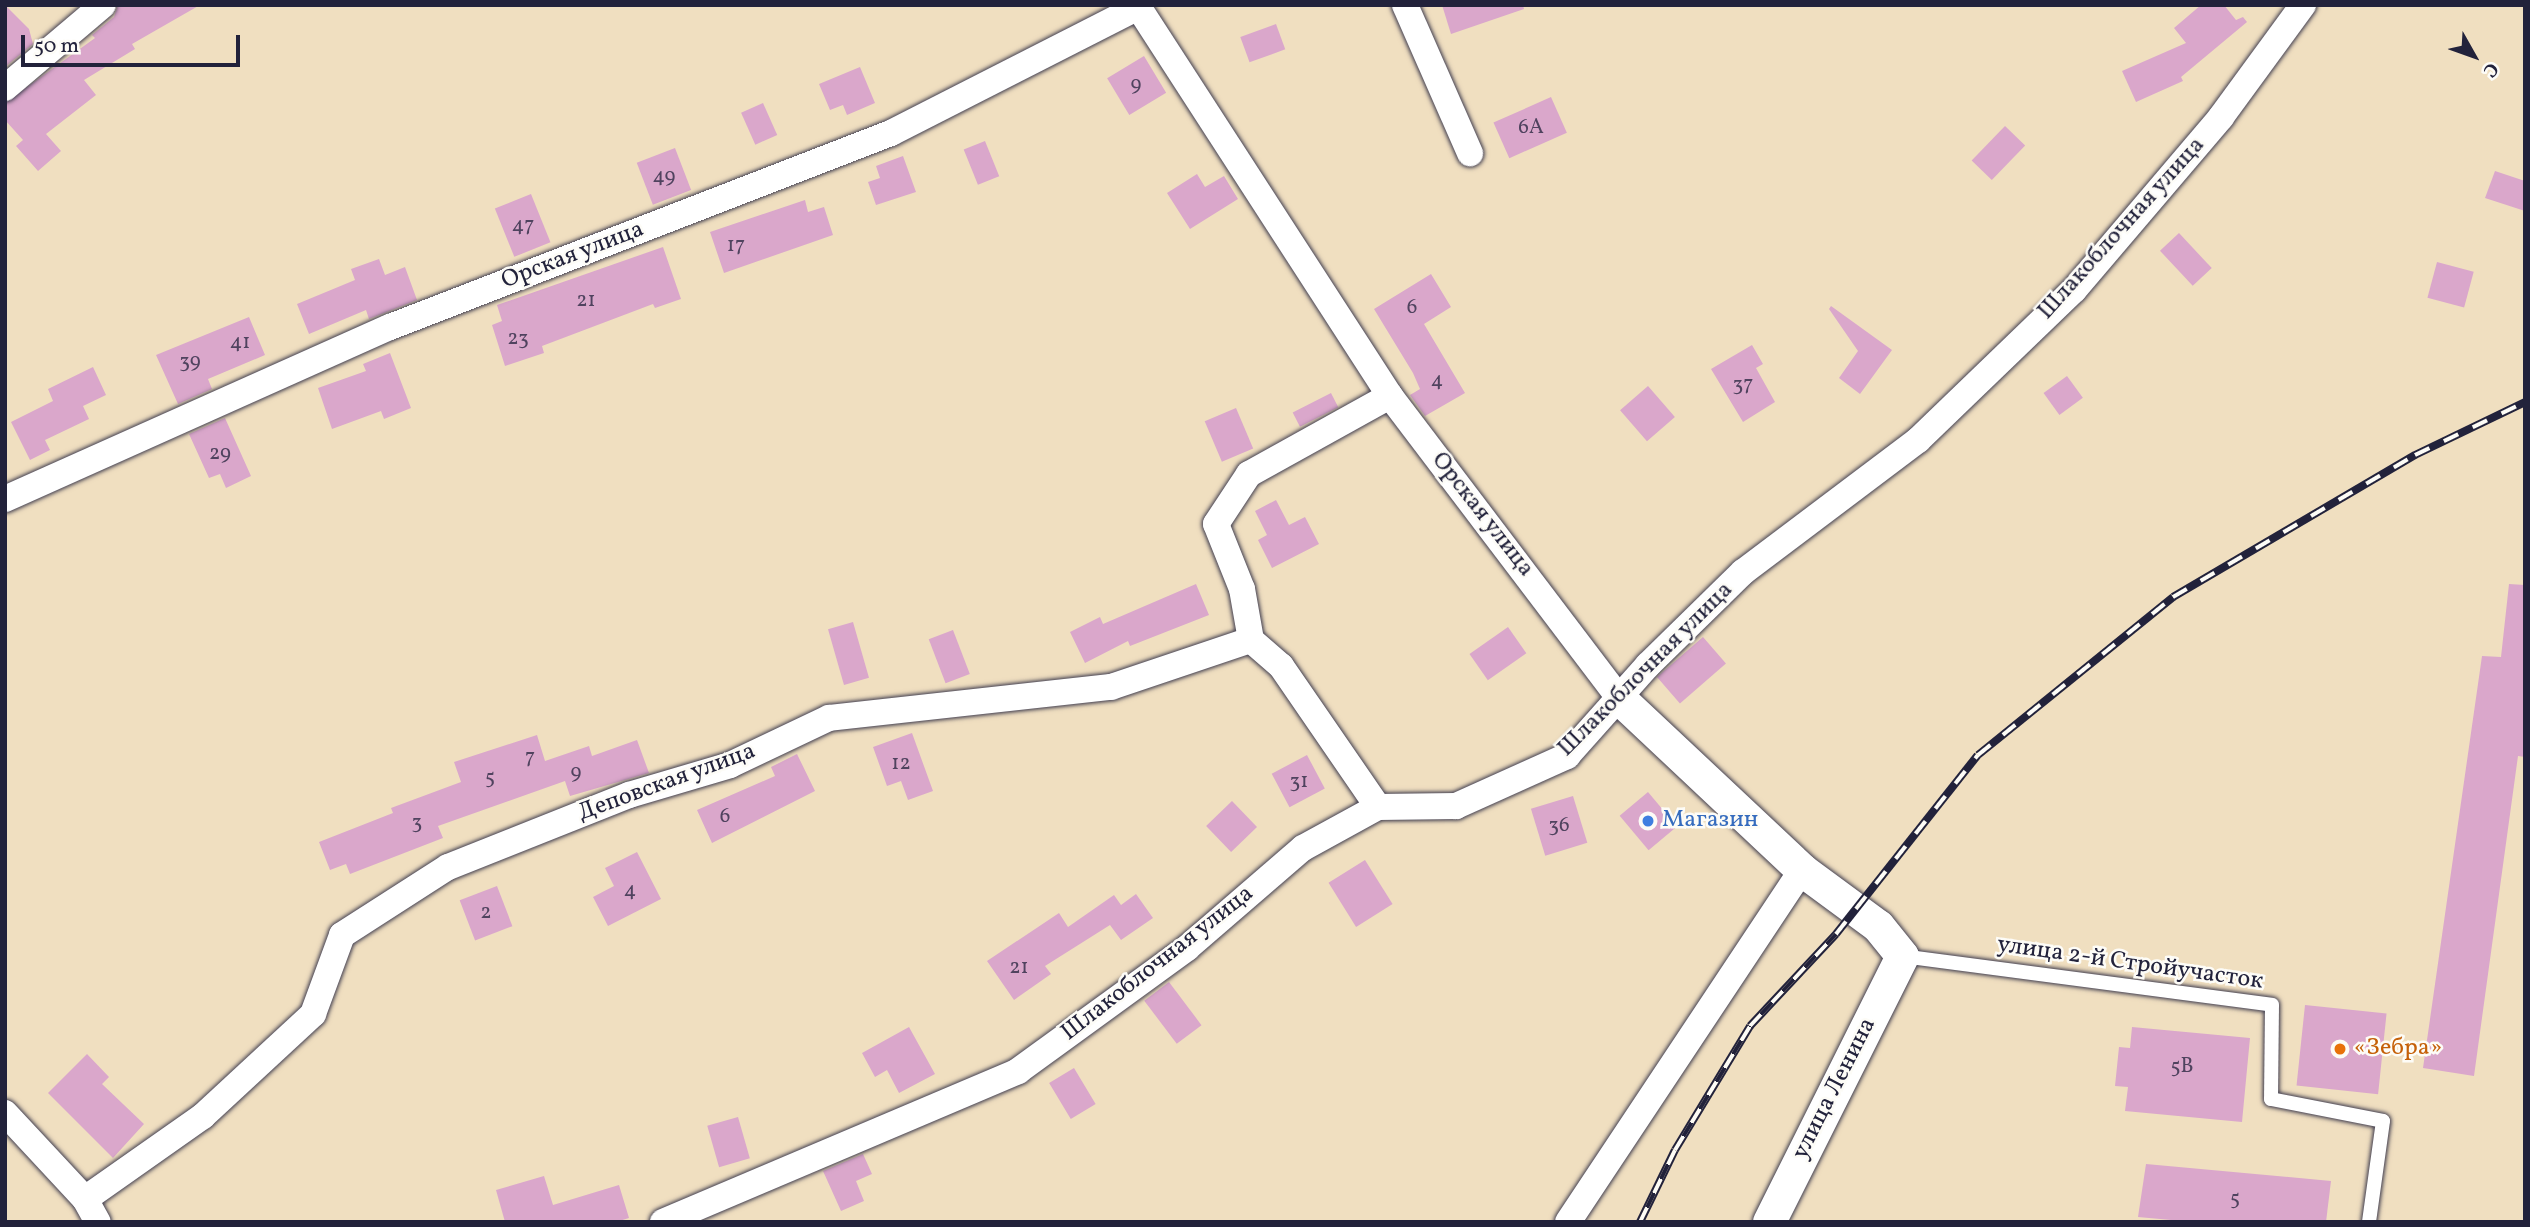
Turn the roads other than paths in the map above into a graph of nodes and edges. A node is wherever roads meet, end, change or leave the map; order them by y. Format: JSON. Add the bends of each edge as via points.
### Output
{"nodes":[{"id":1,"x":103,"y":5,"type":"edge"},
{"id":2,"x":1405,"y":5,"type":"edge"},
{"id":3,"x":2303,"y":5,"type":"edge"},
{"id":4,"x":1138,"y":6,"type":"edge"},
{"id":5,"x":5,"y":88,"type":"edge"},
{"id":6,"x":1470,"y":153,"type":"dead end"},
{"id":7,"x":1390,"y":396,"type":"junction"},
{"id":8,"x":5,"y":499,"type":"edge"},
{"id":9,"x":1251,"y":640,"type":"junction"},
{"id":10,"x":1620,"y":699,"type":"junction"},
{"id":11,"x":1378,"y":807,"type":"junction"},
{"id":12,"x":1802,"y":870,"type":"junction"},
{"id":13,"x":1902,"y":956,"type":"junction"},
{"id":14,"x":5,"y":1113,"type":"edge"},
{"id":15,"x":85,"y":1199,"type":"junction"},
{"id":16,"x":98,"y":1222,"type":"edge"},
{"id":17,"x":663,"y":1222,"type":"edge"},
{"id":18,"x":1569,"y":1222,"type":"edge"},
{"id":19,"x":1769,"y":1222,"type":"edge"},
{"id":20,"x":2369,"y":1222,"type":"edge"}],
"edges":[{"from":1,"to":5,"type":"street"},
{"from":2,"to":6,"type":"street"},
{"from":3,"to":10,"type":"street","name":"Шлакоблочная улица","via":[[2221,117],[2074,290],[1918,440],[1743,572],[1648,664]]},
{"from":4,"to":7,"type":"street","name":"Орская улица"},
{"from":4,"to":8,"type":"street","name":"Орская улица","via":[[891,133],[390,327]]},
{"from":7,"to":9,"type":"street","via":[[1249,474],[1216,524],[1242,589]]},
{"from":7,"to":10,"type":"street","name":"Орская улица"},
{"from":9,"to":11,"type":"street","via":[[1281,666]]},
{"from":9,"to":15,"type":"street","name":"Деповская улица","via":[[1111,687],[829,718],[730,765],[629,795],[447,867],[342,935],[313,1014],[203,1116]]},
{"from":10,"to":11,"type":"street","name":"Шлакоблочная улица","via":[[1567,757],[1518,779],[1456,806]]},
{"from":10,"to":12,"type":"street","name":"Орская улица"},
{"from":11,"to":17,"type":"street","name":"Шлакоблочная улица","via":[[1303,848],[1187,948],[1018,1071]]},
{"from":12,"to":13,"type":"street","name":"Орская улица","via":[[1878,926]]},
{"from":12,"to":18,"type":"street"},
{"from":13,"to":19,"type":"street","name":"улица Ленина"},
{"from":13,"to":20,"type":"lane","name":"улица 2-й Стройучасток","via":[[2272,1005],[2271,1099],[2383,1121]]},
{"from":14,"to":15,"type":"street"},
{"from":15,"to":16,"type":"street"}]}
